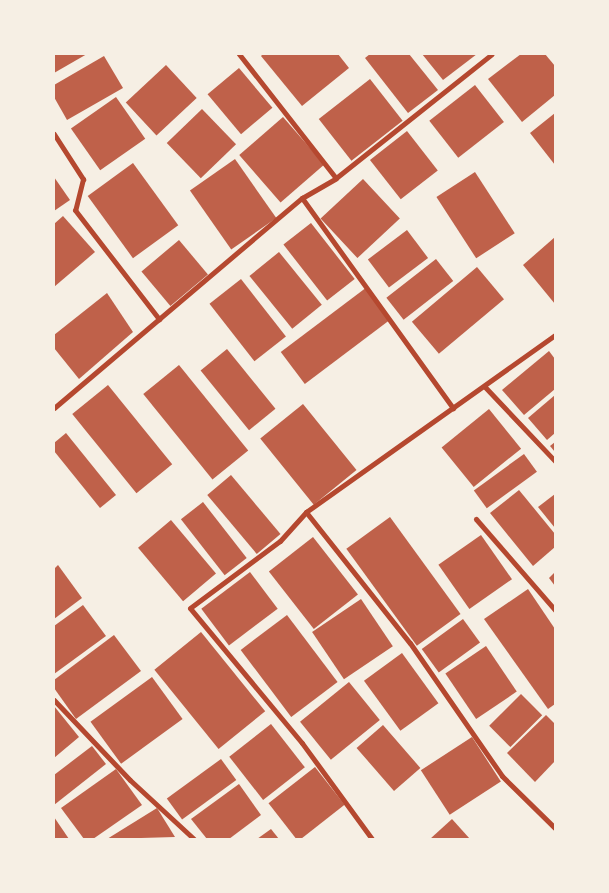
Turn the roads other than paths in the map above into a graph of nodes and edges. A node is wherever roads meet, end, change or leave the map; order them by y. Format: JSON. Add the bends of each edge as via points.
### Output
{"nodes":[{"id":1,"x":239,"y":54,"type":"edge"},
{"id":2,"x":492,"y":54,"type":"edge"},
{"id":3,"x":54,"y":134,"type":"edge"},
{"id":4,"x":336,"y":178,"type":"junction"},
{"id":5,"x":302,"y":198,"type":"junction"},
{"id":6,"x":159,"y":319,"type":"junction"},
{"id":7,"x":555,"y":335,"type":"edge"},
{"id":8,"x":485,"y":387,"type":"junction"},
{"id":9,"x":54,"y":408,"type":"edge"},
{"id":10,"x":453,"y":408,"type":"junction"},
{"id":11,"x":555,"y":461,"type":"edge"},
{"id":12,"x":306,"y":512,"type":"junction"},
{"id":13,"x":476,"y":519,"type":"dead end"},
{"id":14,"x":555,"y":610,"type":"edge"},
{"id":15,"x":54,"y":700,"type":"edge"},
{"id":16,"x":555,"y":828,"type":"edge"},
{"id":17,"x":194,"y":839,"type":"edge"},
{"id":18,"x":372,"y":839,"type":"edge"}],
"edges":[{"from":1,"to":4,"type":"street"},
{"from":2,"to":4,"type":"street"},
{"from":3,"to":6,"type":"street","via":[[83,179],[76,210]]},
{"from":4,"to":5,"type":"street"},
{"from":5,"to":6,"type":"street"},
{"from":5,"to":10,"type":"street"},
{"from":6,"to":9,"type":"street"},
{"from":7,"to":8,"type":"street"},
{"from":8,"to":10,"type":"street"},
{"from":8,"to":11,"type":"street"},
{"from":10,"to":12,"type":"street"},
{"from":12,"to":16,"type":"street","via":[[410,643],[502,776]]},
{"from":12,"to":18,"type":"street","via":[[280,541],[190,608],[302,743]]},
{"from":13,"to":14,"type":"street"},
{"from":15,"to":17,"type":"street","via":[[130,780]]}]}
